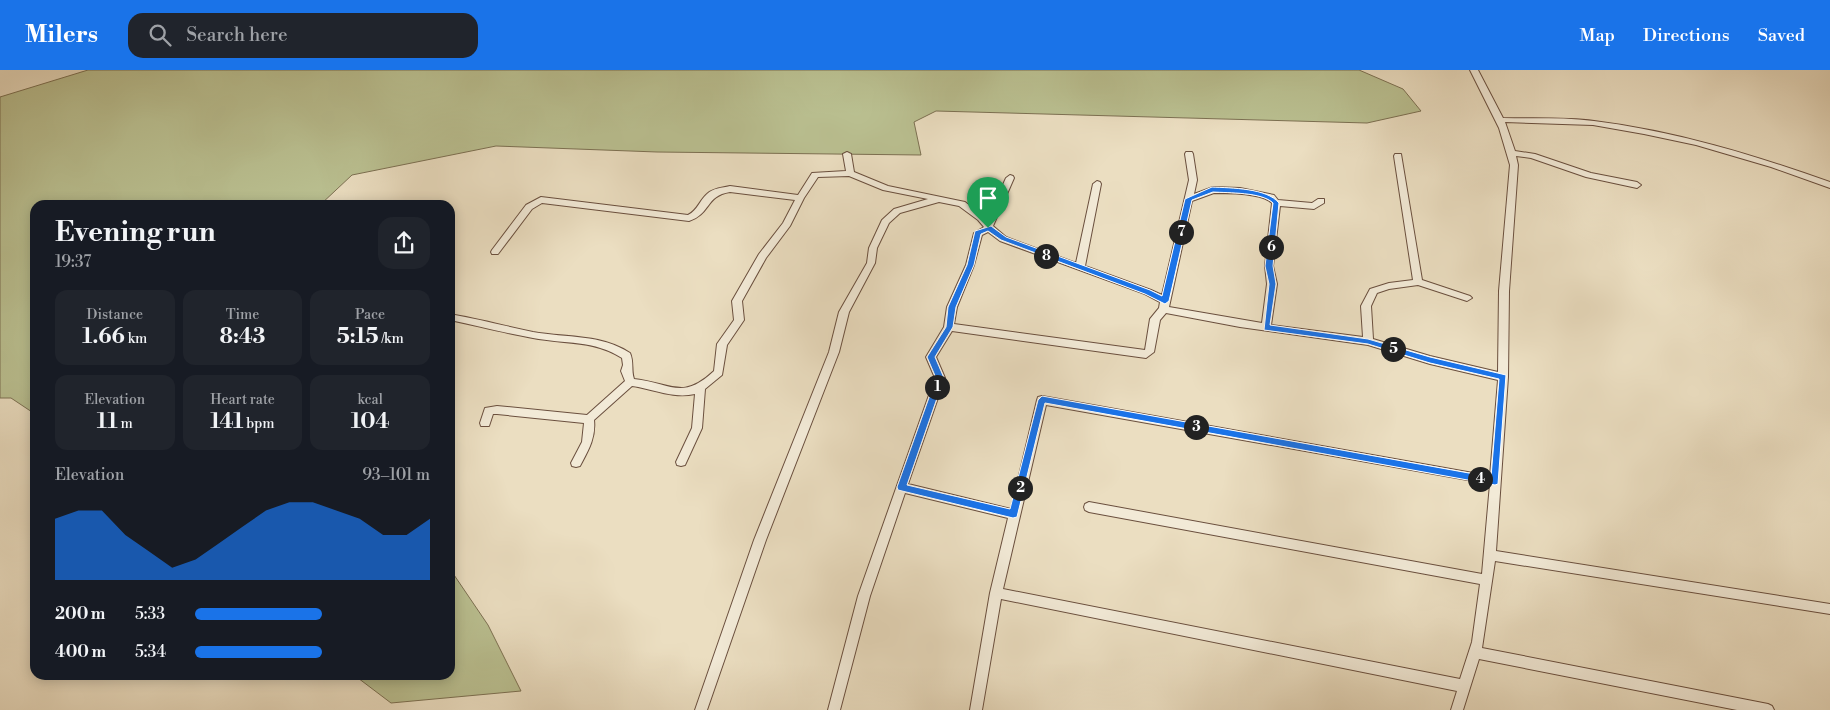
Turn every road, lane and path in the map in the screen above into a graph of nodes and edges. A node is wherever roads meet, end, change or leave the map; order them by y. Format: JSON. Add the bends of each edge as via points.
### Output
{"nodes":[{"id":1,"x":1474,"y":70,"type":"edge"},
{"id":2,"x":1501,"y":120,"type":"junction"},
{"id":3,"x":1512,"y":153,"type":"junction"},
{"id":4,"x":847,"y":154,"type":"dead end"},
{"id":5,"x":1189,"y":154,"type":"dead end"},
{"id":6,"x":1398,"y":156,"type":"dead end"},
{"id":7,"x":850,"y":173,"type":"junction"},
{"id":8,"x":1010,"y":178,"type":"dead end"},
{"id":9,"x":1097,"y":184,"type":"dead end"},
{"id":10,"x":1637,"y":185,"type":"dead end"},
{"id":11,"x":1830,"y":185,"type":"edge"},
{"id":12,"x":800,"y":198,"type":"junction"},
{"id":13,"x":939,"y":199,"type":"junction"},
{"id":14,"x":1189,"y":199,"type":"junction"},
{"id":15,"x":1321,"y":201,"type":"dead end"},
{"id":16,"x":1276,"y":203,"type":"junction"},
{"id":17,"x":988,"y":228,"type":"junction"},
{"id":18,"x":496,"y":252,"type":"dead end"},
{"id":19,"x":1080,"y":268,"type":"junction"},
{"id":20,"x":1418,"y":282,"type":"junction"},
{"id":21,"x":1467,"y":298,"type":"dead end"},
{"id":22,"x":1165,"y":305,"type":"junction"},
{"id":23,"x":455,"y":318,"type":"edge"},
{"id":24,"x":949,"y":327,"type":"junction"},
{"id":25,"x":1266,"y":328,"type":"junction"},
{"id":26,"x":1368,"y":341,"type":"junction"},
{"id":27,"x":1503,"y":377,"type":"junction"},
{"id":28,"x":630,"y":382,"type":"junction"},
{"id":29,"x":700,"y":388,"type":"junction"},
{"id":30,"x":589,"y":419,"type":"junction"},
{"id":31,"x":485,"y":423,"type":"dead end"},
{"id":32,"x":681,"y":462,"type":"dead end"},
{"id":33,"x":576,"y":463,"type":"dead end"},
{"id":34,"x":1495,"y":481,"type":"junction"},
{"id":35,"x":901,"y":487,"type":"junction"},
{"id":36,"x":1089,"y":507,"type":"dead end"},
{"id":37,"x":1013,"y":514,"type":"junction"},
{"id":38,"x":1490,"y":555,"type":"junction"},
{"id":39,"x":1487,"y":580,"type":"junction"},
{"id":40,"x":996,"y":593,"type":"junction"},
{"id":41,"x":1830,"y":609,"type":"edge"},
{"id":42,"x":1474,"y":652,"type":"junction"},
{"id":43,"x":1464,"y":686,"type":"junction"},
{"id":44,"x":701,"y":710,"type":"edge"},
{"id":45,"x":834,"y":710,"type":"edge"},
{"id":46,"x":976,"y":710,"type":"edge"},
{"id":47,"x":1457,"y":710,"type":"edge"},
{"id":48,"x":1768,"y":710,"type":"edge"}],
"edges":[{"from":1,"to":2,"type":"street"},
{"from":2,"to":3,"type":"street"},
{"from":2,"to":11,"type":"street","via":[[1593,123],[1644,132],[1774,164]]},
{"from":3,"to":10,"type":"street"},
{"from":3,"to":27,"type":"street","via":[[1514,180],[1504,291]]},
{"from":4,"to":7,"type":"street"},
{"from":5,"to":14,"type":"street","via":[[1193,180]]},
{"from":6,"to":20,"type":"street"},
{"from":7,"to":12,"type":"street","via":[[815,175]]},
{"from":7,"to":13,"type":"street","via":[[886,188]]},
{"from":8,"to":17,"type":"street"},
{"from":9,"to":19,"type":"street"},
{"from":12,"to":18,"type":"street","via":[[730,188],[714,192],[700,213],[684,219],[541,200],[529,207]]},
{"from":12,"to":29,"type":"street","via":[[737,301],[739,320],[722,344],[719,372]]},
{"from":13,"to":17,"type":"street","via":[[962,204],[981,218]]},
{"from":13,"to":44,"type":"street","via":[[898,210],[885,222],[870,263],[844,312],[834,352],[760,540]]},
{"from":14,"to":16,"type":"street","via":[[1212,190],[1240,191],[1271,198]]},
{"from":14,"to":22,"type":"street"},
{"from":15,"to":16,"type":"street","via":[[1314,206]]},
{"from":16,"to":25,"type":"street"},
{"from":17,"to":19,"type":"street","via":[[1003,238]]},
{"from":17,"to":24,"type":"street","via":[[978,233],[970,265],[952,307]]},
{"from":19,"to":22,"type":"street","via":[[1148,292]]},
{"from":20,"to":21,"type":"street"},
{"from":20,"to":26,"type":"street","via":[[1373,291],[1366,306]]},
{"from":22,"to":24,"type":"street","via":[[1155,319],[1150,350],[1146,354]]},
{"from":22,"to":25,"type":"street"},
{"from":23,"to":28,"type":"street","via":[[547,338],[584,339],[608,345],[628,356],[626,371]]},
{"from":24,"to":35,"type":"street","via":[[931,357],[940,378]]},
{"from":25,"to":26,"type":"street"},
{"from":26,"to":27,"type":"street"},
{"from":27,"to":34,"type":"street"},
{"from":28,"to":29,"type":"street","via":[[644,383],[668,392]]},
{"from":28,"to":30,"type":"street"},
{"from":29,"to":32,"type":"street","via":[[697,428]]},
{"from":30,"to":31,"type":"street","via":[[497,410],[490,412]]},
{"from":30,"to":33,"type":"street","via":[[591,430],[587,444]]},
{"from":34,"to":37,"type":"street","via":[[1042,400]]},
{"from":34,"to":38,"type":"street"},
{"from":35,"to":37,"type":"street"},
{"from":35,"to":45,"type":"street","via":[[864,596]]},
{"from":36,"to":39,"type":"street"},
{"from":37,"to":40,"type":"street"},
{"from":38,"to":39,"type":"street"},
{"from":38,"to":41,"type":"street"},
{"from":39,"to":42,"type":"street"},
{"from":40,"to":43,"type":"street"},
{"from":40,"to":46,"type":"street"},
{"from":42,"to":43,"type":"street"},
{"from":42,"to":48,"type":"street"},
{"from":43,"to":47,"type":"street"}]}
